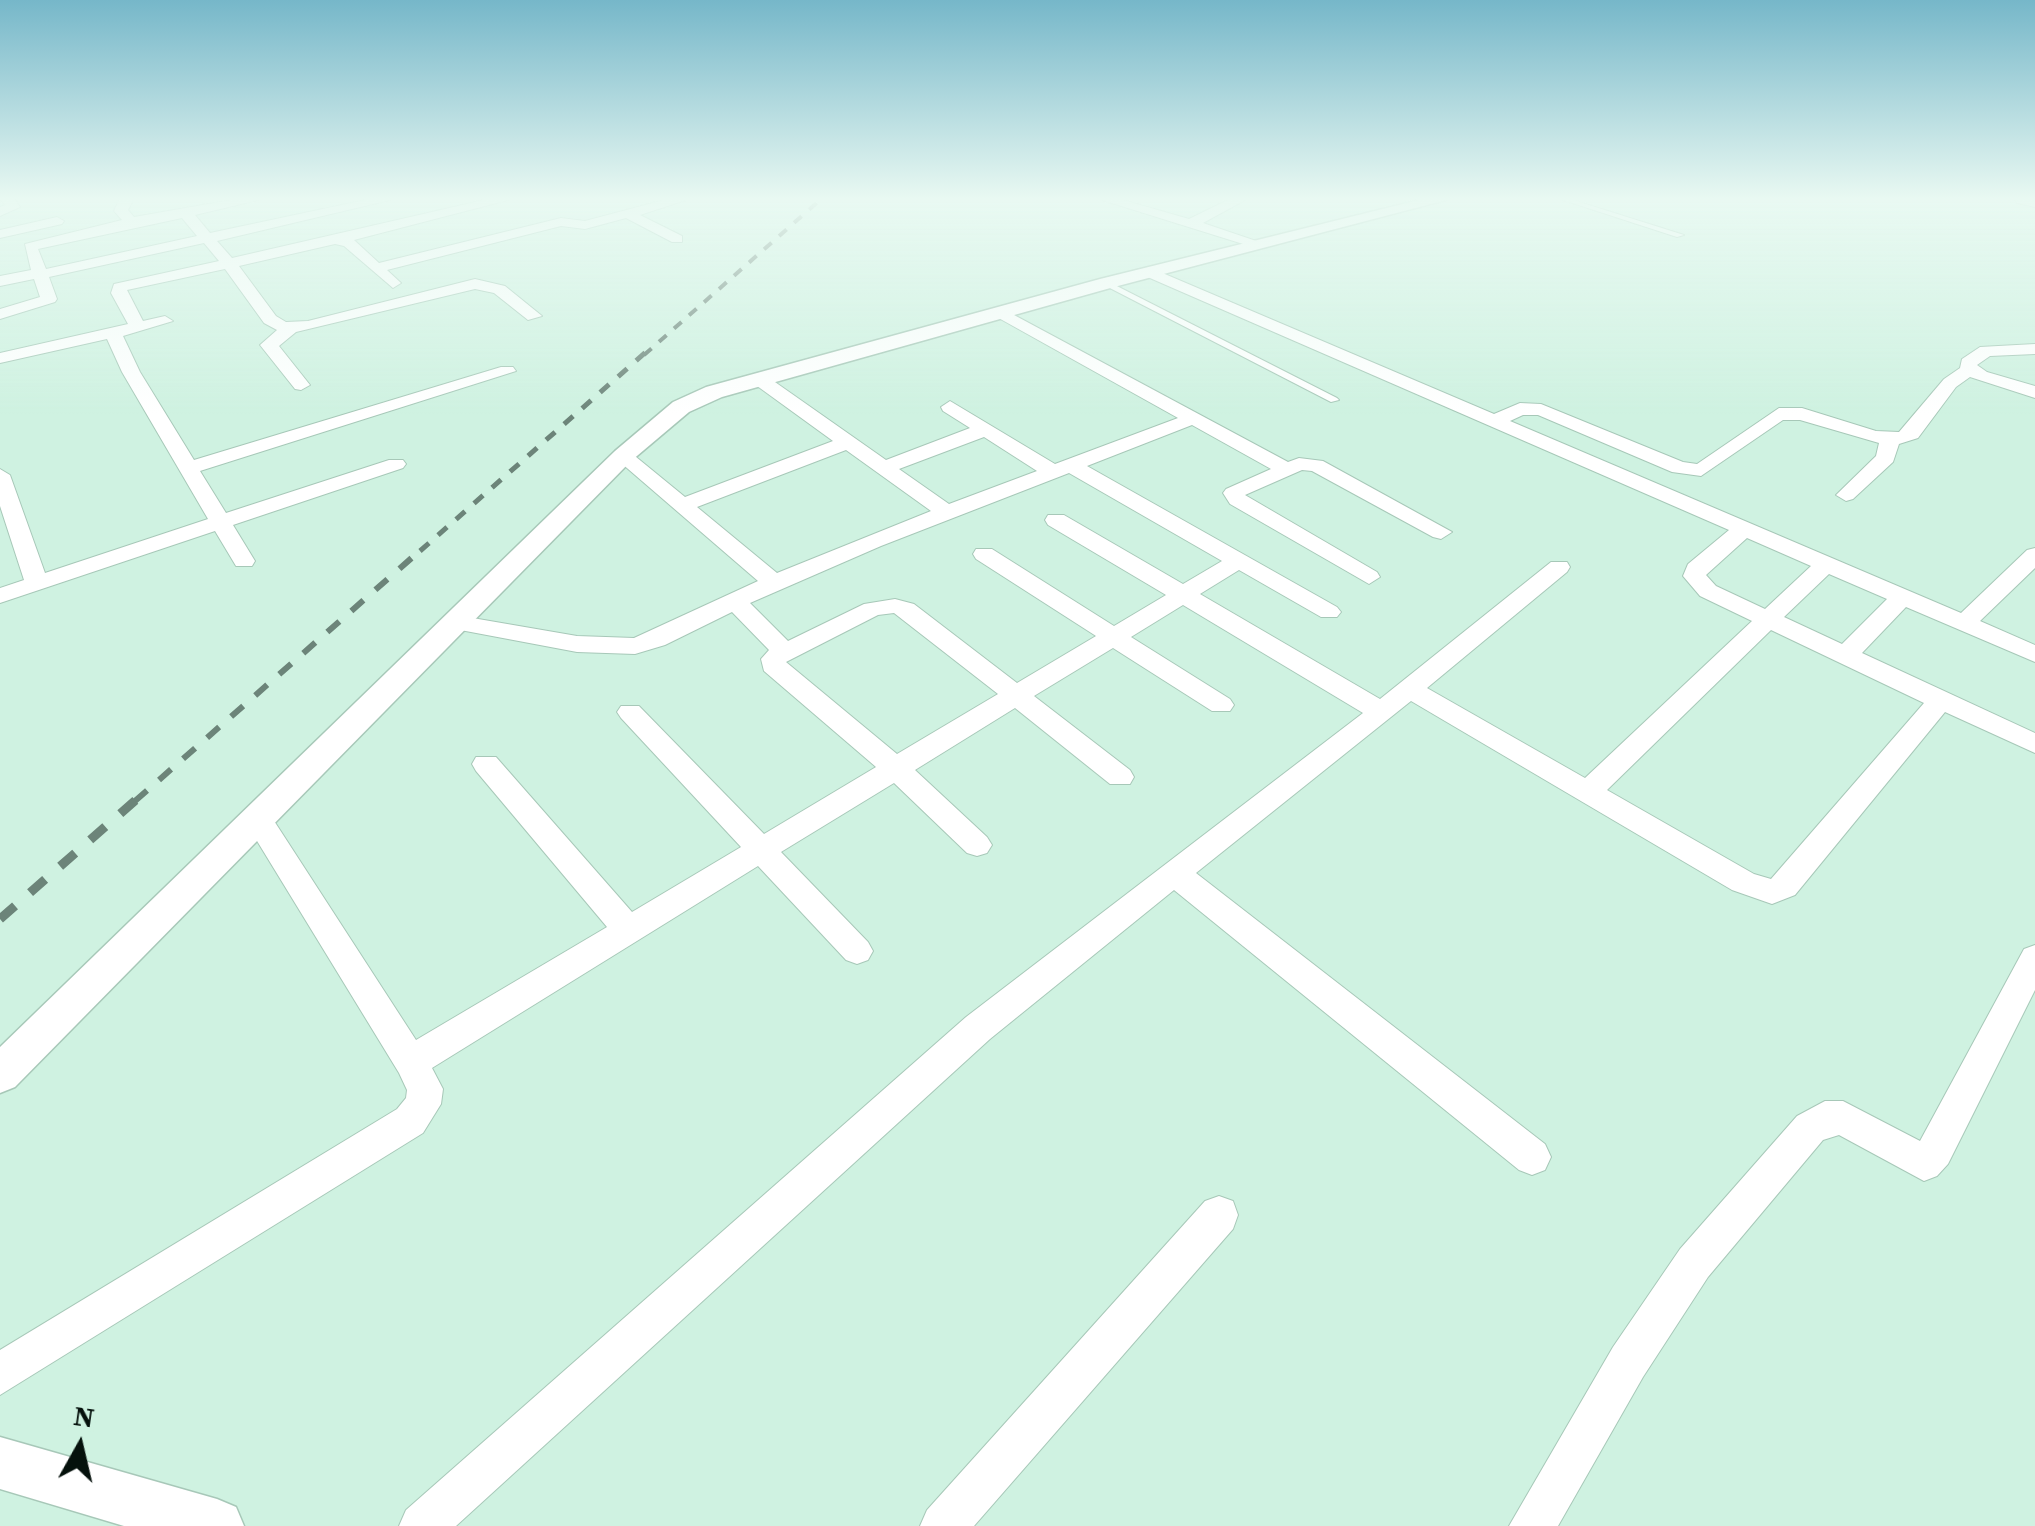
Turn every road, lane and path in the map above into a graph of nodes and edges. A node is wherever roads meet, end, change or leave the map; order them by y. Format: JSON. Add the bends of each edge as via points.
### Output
{"nodes":[{"id":1,"x":38,"y":271,"type":"edge"},
{"id":2,"x":74,"y":271,"type":"edge"},
{"id":3,"x":191,"y":271,"type":"edge"},
{"id":4,"x":234,"y":271,"type":"edge"},
{"id":5,"x":380,"y":271,"type":"edge"},
{"id":6,"x":1151,"y":271,"type":"edge"},
{"id":7,"x":1148,"y":272,"type":"junction"},
{"id":8,"x":41,"y":279,"type":"junction"},
{"id":9,"x":0,"y":281,"type":"edge"},
{"id":10,"x":393,"y":283,"type":"dead end"},
{"id":11,"x":1107,"y":283,"type":"junction"},
{"id":12,"x":0,"y":299,"type":"edge"},
{"id":13,"x":1001,"y":313,"type":"junction"},
{"id":14,"x":0,"y":314,"type":"edge"},
{"id":15,"x":534,"y":316,"type":"dead end"},
{"id":16,"x":165,"y":321,"type":"dead end"},
{"id":17,"x":138,"y":327,"type":"junction"},
{"id":18,"x":290,"y":328,"type":"junction"},
{"id":19,"x":114,"y":333,"type":"junction"},
{"id":20,"x":2035,"y":350,"type":"edge"},
{"id":21,"x":0,"y":358,"type":"edge"},
{"id":22,"x":1969,"y":370,"type":"junction"},
{"id":23,"x":507,"y":371,"type":"dead end"},
{"id":24,"x":759,"y":379,"type":"junction"},
{"id":25,"x":302,"y":385,"type":"dead end"},
{"id":26,"x":2035,"y":392,"type":"edge"},
{"id":27,"x":1334,"y":400,"type":"dead end"},
{"id":28,"x":950,"y":407,"type":"dead end"},
{"id":29,"x":1194,"y":418,"type":"junction"},
{"id":30,"x":1494,"y":421,"type":"junction"},
{"id":31,"x":986,"y":430,"type":"junction"},
{"id":32,"x":1890,"y":439,"type":"junction"},
{"id":33,"x":848,"y":442,"type":"junction"},
{"id":34,"x":623,"y":456,"type":"junction"},
{"id":35,"x":396,"y":464,"type":"dead end"},
{"id":36,"x":189,"y":468,"type":"junction"},
{"id":37,"x":884,"y":468,"type":"junction"},
{"id":38,"x":1061,"y":469,"type":"junction"},
{"id":39,"x":1286,"y":469,"type":"junction"},
{"id":40,"x":0,"y":475,"type":"edge"},
{"id":41,"x":1846,"y":495,"type":"dead end"},
{"id":42,"x":682,"y":505,"type":"junction"},
{"id":43,"x":946,"y":512,"type":"junction"},
{"id":44,"x":1056,"y":520,"type":"dead end"},
{"id":45,"x":221,"y":522,"type":"junction"},
{"id":46,"x":1744,"y":529,"type":"junction"},
{"id":47,"x":1441,"y":532,"type":"dead end"},
{"id":48,"x":10,"y":536,"type":"edge"},
{"id":49,"x":984,"y":554,"type":"dead end"},
{"id":50,"x":2035,"y":555,"type":"edge"},
{"id":51,"x":244,"y":560,"type":"dead end"},
{"id":52,"x":1238,"y":561,"type":"junction"},
{"id":53,"x":1826,"y":564,"type":"junction"},
{"id":54,"x":1559,"y":568,"type":"dead end"},
{"id":55,"x":1369,"y":577,"type":"dead end"},
{"id":56,"x":774,"y":582,"type":"junction"},
{"id":57,"x":38,"y":584,"type":"junction"},
{"id":58,"x":1183,"y":594,"type":"junction"},
{"id":59,"x":0,"y":596,"type":"edge"},
{"id":60,"x":1903,"y":597,"type":"junction"},
{"id":61,"x":735,"y":602,"type":"junction"},
{"id":62,"x":1329,"y":612,"type":"dead end"},
{"id":63,"x":1767,"y":618,"type":"junction"},
{"id":64,"x":455,"y":622,"type":"junction"},
{"id":65,"x":1965,"y":623,"type":"junction"},
{"id":66,"x":1112,"y":637,"type":"junction"},
{"id":67,"x":785,"y":652,"type":"junction"},
{"id":68,"x":1846,"y":654,"type":"junction"},
{"id":69,"x":2035,"y":654,"type":"edge"},
{"id":70,"x":1411,"y":690,"type":"junction"},
{"id":71,"x":1015,"y":694,"type":"junction"},
{"id":72,"x":1942,"y":699,"type":"junction"},
{"id":73,"x":1221,"y":705,"type":"dead end"},
{"id":74,"x":630,"y":712,"type":"dead end"},
{"id":75,"x":1382,"y":712,"type":"junction"},
{"id":76,"x":2035,"y":744,"type":"edge"},
{"id":77,"x":486,"y":764,"type":"dead end"},
{"id":78,"x":894,"y":767,"type":"junction"},
{"id":79,"x":1120,"y":777,"type":"dead end"},
{"id":80,"x":1588,"y":792,"type":"junction"},
{"id":81,"x":257,"y":818,"type":"junction"},
{"id":82,"x":976,"y":846,"type":"dead end"},
{"id":83,"x":758,"y":848,"type":"junction"},
{"id":84,"x":1174,"y":873,"type":"junction"},
{"id":85,"x":627,"y":929,"type":"junction"},
{"id":86,"x":857,"y":951,"type":"dead end"},
{"id":87,"x":2035,"y":958,"type":"edge"},
{"id":88,"x":411,"y":1062,"type":"junction"},
{"id":89,"x":0,"y":1074,"type":"edge"},
{"id":90,"x":1532,"y":1157,"type":"dead end"},
{"id":91,"x":1219,"y":1215,"type":"dead end"},
{"id":92,"x":0,"y":1374,"type":"edge"},
{"id":93,"x":0,"y":1463,"type":"edge"},
{"id":94,"x":217,"y":1526,"type":"edge"},
{"id":95,"x":422,"y":1526,"type":"edge"},
{"id":96,"x":943,"y":1526,"type":"edge"},
{"id":97,"x":1532,"y":1526,"type":"edge"}],
"edges":[{"from":1,"to":8,"type":"street"},
{"from":2,"to":8,"type":"street"},
{"from":3,"to":17,"type":"street","via":[[120,287]]},
{"from":4,"to":18,"type":"street","via":[[276,325]]},
{"from":5,"to":10,"type":"street"},
{"from":6,"to":7,"type":"street"},
{"from":7,"to":11,"type":"street"},
{"from":7,"to":30,"type":"street"},
{"from":8,"to":9,"type":"street"},
{"from":8,"to":12,"type":"street"},
{"from":8,"to":14,"type":"street","via":[[48,301]]},
{"from":11,"to":13,"type":"street"},
{"from":11,"to":27,"type":"lane"},
{"from":13,"to":24,"type":"street"},
{"from":13,"to":29,"type":"street"},
{"from":15,"to":18,"type":"street","via":[[499,289],[475,284]]},
{"from":16,"to":17,"type":"street"},
{"from":17,"to":19,"type":"street"},
{"from":18,"to":25,"type":"street","via":[[268,345]]},
{"from":19,"to":21,"type":"street"},
{"from":19,"to":36,"type":"street"},
{"from":20,"to":22,"type":"street","via":[[1986,350]]},
{"from":22,"to":26,"type":"street"},
{"from":22,"to":32,"type":"street","via":[[1911,434]]},
{"from":23,"to":36,"type":"street"},
{"from":24,"to":33,"type":"street"},
{"from":24,"to":34,"type":"street","via":[[681,407]]},
{"from":28,"to":31,"type":"street"},
{"from":29,"to":38,"type":"street"},
{"from":29,"to":39,"type":"street"},
{"from":30,"to":32,"type":"street","via":[[1520,409],[1542,410],[1691,470],[1709,466],[1788,412]]},
{"from":30,"to":46,"type":"street"},
{"from":31,"to":37,"type":"street"},
{"from":31,"to":38,"type":"street"},
{"from":32,"to":41,"type":"street","via":[[1886,458]]},
{"from":33,"to":37,"type":"street"},
{"from":33,"to":42,"type":"street"},
{"from":34,"to":42,"type":"street"},
{"from":34,"to":64,"type":"street"},
{"from":35,"to":45,"type":"street"},
{"from":36,"to":45,"type":"street"},
{"from":37,"to":43,"type":"street"},
{"from":38,"to":43,"type":"street"},
{"from":38,"to":52,"type":"street"},
{"from":39,"to":47,"type":"street","via":[[1316,464]]},
{"from":39,"to":55,"type":"street","via":[[1235,489],[1233,496]]},
{"from":40,"to":48,"type":"street"},
{"from":42,"to":56,"type":"street"},
{"from":43,"to":56,"type":"street"},
{"from":44,"to":58,"type":"street"},
{"from":45,"to":51,"type":"street"},
{"from":45,"to":57,"type":"street"},
{"from":46,"to":53,"type":"street"},
{"from":46,"to":63,"type":"street","via":[[1694,576],[1708,591]]},
{"from":48,"to":57,"type":"street"},
{"from":49,"to":66,"type":"street"},
{"from":50,"to":65,"type":"street"},
{"from":52,"to":58,"type":"street"},
{"from":52,"to":62,"type":"street"},
{"from":53,"to":60,"type":"street"},
{"from":53,"to":63,"type":"street"},
{"from":54,"to":70,"type":"street"},
{"from":56,"to":61,"type":"street"},
{"from":57,"to":59,"type":"street"},
{"from":58,"to":66,"type":"street"},
{"from":58,"to":75,"type":"street"},
{"from":60,"to":65,"type":"street"},
{"from":60,"to":68,"type":"street"},
{"from":61,"to":64,"type":"street","via":[[635,646],[577,644]]},
{"from":61,"to":67,"type":"street"},
{"from":63,"to":68,"type":"street"},
{"from":63,"to":80,"type":"street"},
{"from":64,"to":81,"type":"street"},
{"from":65,"to":69,"type":"street"},
{"from":66,"to":71,"type":"street"},
{"from":66,"to":73,"type":"street"},
{"from":67,"to":71,"type":"street","via":[[872,609],[895,606]]},
{"from":67,"to":78,"type":"street","via":[[773,664]]},
{"from":68,"to":72,"type":"street"},
{"from":70,"to":75,"type":"street"},
{"from":70,"to":80,"type":"street"},
{"from":71,"to":78,"type":"street"},
{"from":71,"to":79,"type":"street"},
{"from":72,"to":76,"type":"street"},
{"from":72,"to":80,"type":"street","via":[[1784,888],[1772,892],[1743,882]]},
{"from":74,"to":83,"type":"street"},
{"from":75,"to":84,"type":"street"},
{"from":77,"to":85,"type":"street"},
{"from":78,"to":82,"type":"street"},
{"from":78,"to":83,"type":"street"},
{"from":81,"to":88,"type":"street"},
{"from":81,"to":89,"type":"street"},
{"from":83,"to":85,"type":"street"},
{"from":83,"to":86,"type":"street"},
{"from":84,"to":90,"type":"street"},
{"from":84,"to":95,"type":"street","via":[[978,1028]]},
{"from":85,"to":88,"type":"street"},
{"from":87,"to":97,"type":"street","via":[[1924,1163],[1843,1118],[1824,1118],[1810,1128],[1694,1262]]},
{"from":88,"to":92,"type":"street","via":[[425,1089],[410,1121]]},
{"from":91,"to":96,"type":"street"},
{"from":93,"to":94,"type":"street"}]}
